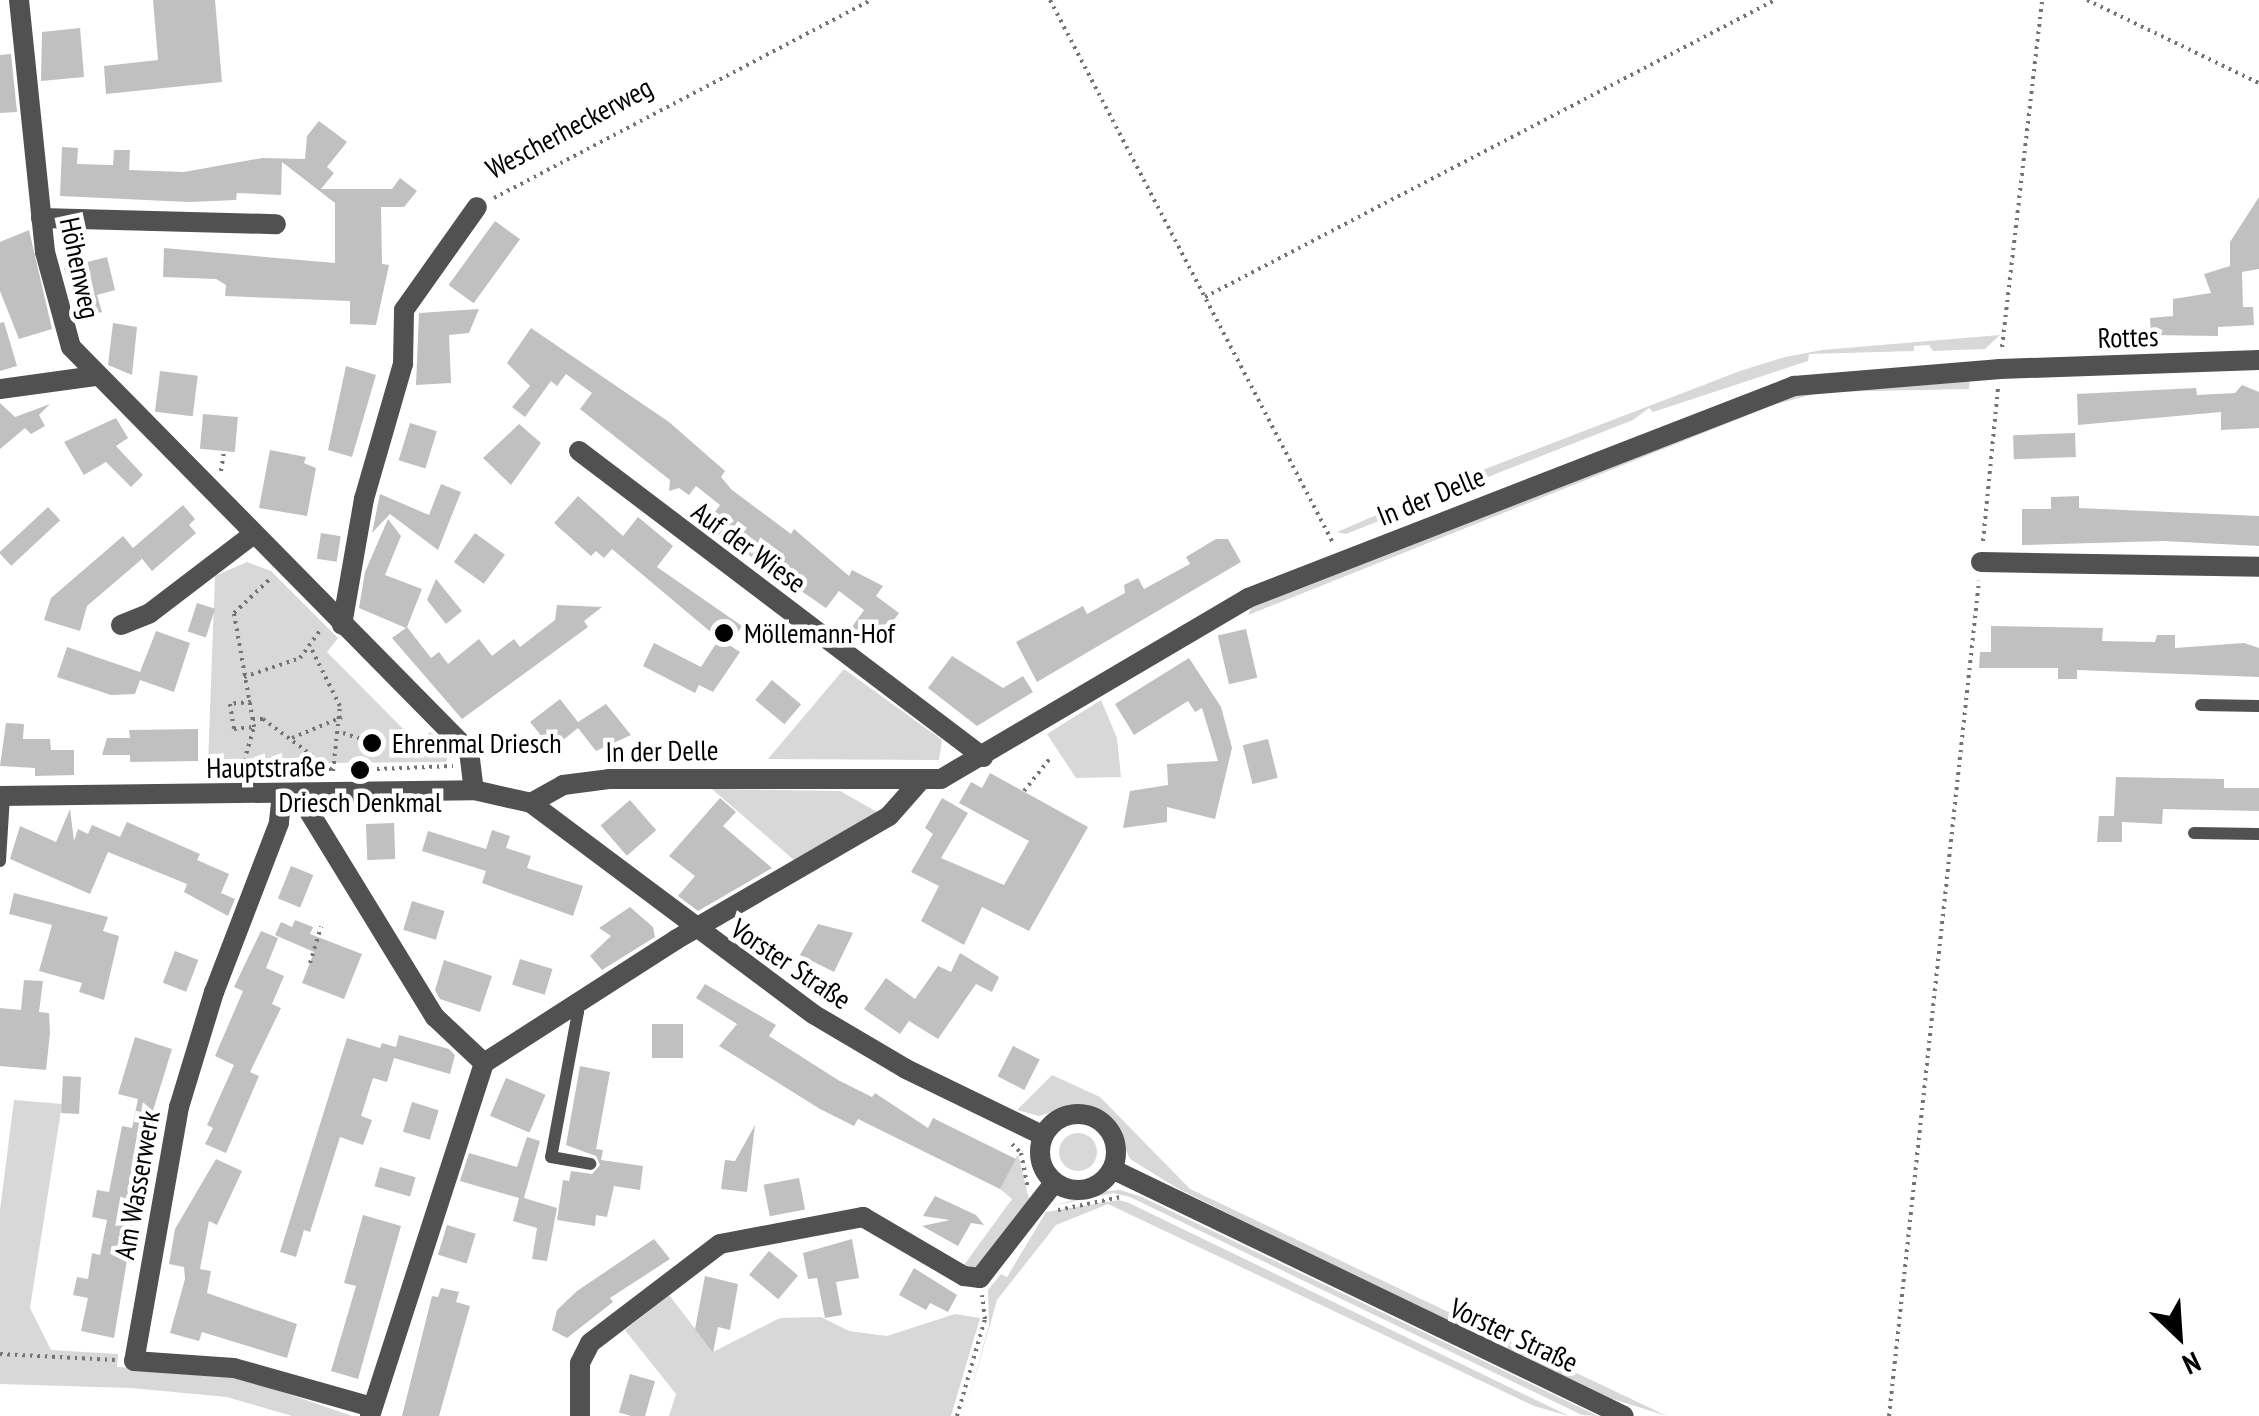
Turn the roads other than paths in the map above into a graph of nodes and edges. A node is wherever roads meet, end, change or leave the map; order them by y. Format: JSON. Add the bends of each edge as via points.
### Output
{"nodes":[{"id":1,"x":19,"y":0,"type":"edge"},
{"id":2,"x":477,"y":208,"type":"road end"},
{"id":3,"x":41,"y":218,"type":"junction"},
{"id":4,"x":276,"y":224,"type":"dead end"},
{"id":5,"x":2259,"y":360,"type":"edge"},
{"id":6,"x":2001,"y":361,"type":"joint"},
{"id":7,"x":96,"y":376,"type":"junction"},
{"id":8,"x":0,"y":389,"type":"edge"},
{"id":9,"x":580,"y":451,"type":"dead end"},
{"id":10,"x":251,"y":536,"type":"junction"},
{"id":11,"x":1980,"y":562,"type":"road end"},
{"id":12,"x":2259,"y":566,"type":"edge"},
{"id":13,"x":335,"y":618,"type":"junction"},
{"id":14,"x":121,"y":625,"type":"dead end"},
{"id":15,"x":2201,"y":705,"type":"dead end"},
{"id":16,"x":2259,"y":706,"type":"edge"},
{"id":17,"x":984,"y":757,"type":"junction"},
{"id":18,"x":920,"y":781,"type":"junction"},
{"id":19,"x":474,"y":790,"type":"junction"},
{"id":20,"x":282,"y":793,"type":"junction"},
{"id":21,"x":309,"y":793,"type":"junction"},
{"id":22,"x":2,"y":796,"type":"edge"},
{"id":23,"x":532,"y":803,"type":"junction"},
{"id":24,"x":2194,"y":833,"type":"dead end"},
{"id":25,"x":2259,"y":834,"type":"edge"},
{"id":26,"x":0,"y":862,"type":"edge"},
{"id":27,"x":694,"y":929,"type":"junction"},
{"id":28,"x":574,"y":1005,"type":"junction"},
{"id":29,"x":484,"y":1063,"type":"junction"},
{"id":30,"x":1042,"y":1135,"type":"junction"},
{"id":31,"x":590,"y":1164,"type":"dead end"},
{"id":32,"x":1112,"y":1169,"type":"junction"},
{"id":33,"x":1054,"y":1183,"type":"junction"},
{"id":34,"x":371,"y":1411,"type":"edge"},
{"id":35,"x":580,"y":1416,"type":"edge"},
{"id":36,"x":1624,"y":1416,"type":"edge"}],
"edges":[{"from":1,"to":3,"type":"street","name":"Höhenweg"},
{"from":2,"to":13,"type":"street","name":"Wescherheckerweg","via":[[404,310],[403,364]]},
{"from":3,"to":4,"type":"street"},
{"from":3,"to":7,"type":"street","name":"Höhenweg","via":[[63,329]]},
{"from":5,"to":6,"type":"street","name":"Rottes"},
{"from":6,"to":17,"type":"street","name":"In der Delle","via":[[1772,392],[1337,552],[1200,622]]},
{"from":7,"to":8,"type":"street"},
{"from":7,"to":10,"type":"street","name":"Höhenweg"},
{"from":9,"to":17,"type":"street","name":"Auf der Wiese"},
{"from":10,"to":13,"type":"street","name":"Höhenweg"},
{"from":10,"to":14,"type":"street","via":[[150,614]]},
{"from":11,"to":12,"type":"street"},
{"from":13,"to":19,"type":"street","name":"Höhenweg","via":[[468,751]]},
{"from":15,"to":16,"type":"lane"},
{"from":17,"to":18,"type":"street","name":"In der Delle","via":[[955,774]]},
{"from":18,"to":23,"type":"street","name":"In der Delle","via":[[608,779],[564,785]]},
{"from":18,"to":27,"type":"street","via":[[890,816]]},
{"from":19,"to":21,"type":"street","name":"Hauptstraße"},
{"from":19,"to":23,"type":"street","name":"Hauptstraße"},
{"from":20,"to":21,"type":"street","name":"Hauptstraße"},
{"from":20,"to":22,"type":"street","name":"Hauptstraße"},
{"from":20,"to":34,"type":"street","name":"Am Wasserwerk","via":[[279,823],[214,992],[179,1108],[134,1361],[234,1368]]},
{"from":21,"to":29,"type":"street","via":[[308,810],[435,1017]]},
{"from":22,"to":26,"type":"lane"},
{"from":23,"to":27,"type":"street","name":"Vorster Straße"},
{"from":24,"to":25,"type":"lane"},
{"from":27,"to":28,"type":"street"},
{"from":27,"to":30,"type":"street","name":"Vorster Straße","via":[[876,1052]]},
{"from":28,"to":29,"type":"street"},
{"from":28,"to":31,"type":"lane","via":[[551,1158]]},
{"from":29,"to":34,"type":"street"},
{"from":30,"to":32,"type":"street","via":[[1064,1116],[1092,1115],[1113,1134]]},
{"from":30,"to":33,"type":"street","via":[[1040,1159]]},
{"from":32,"to":33,"type":"street","via":[[1080,1191]]},
{"from":32,"to":36,"type":"street","name":"Vorster Straße"},
{"from":33,"to":35,"type":"street","via":[[980,1278],[964,1276],[864,1217],[730,1240],[590,1343],[580,1362]]}]}
